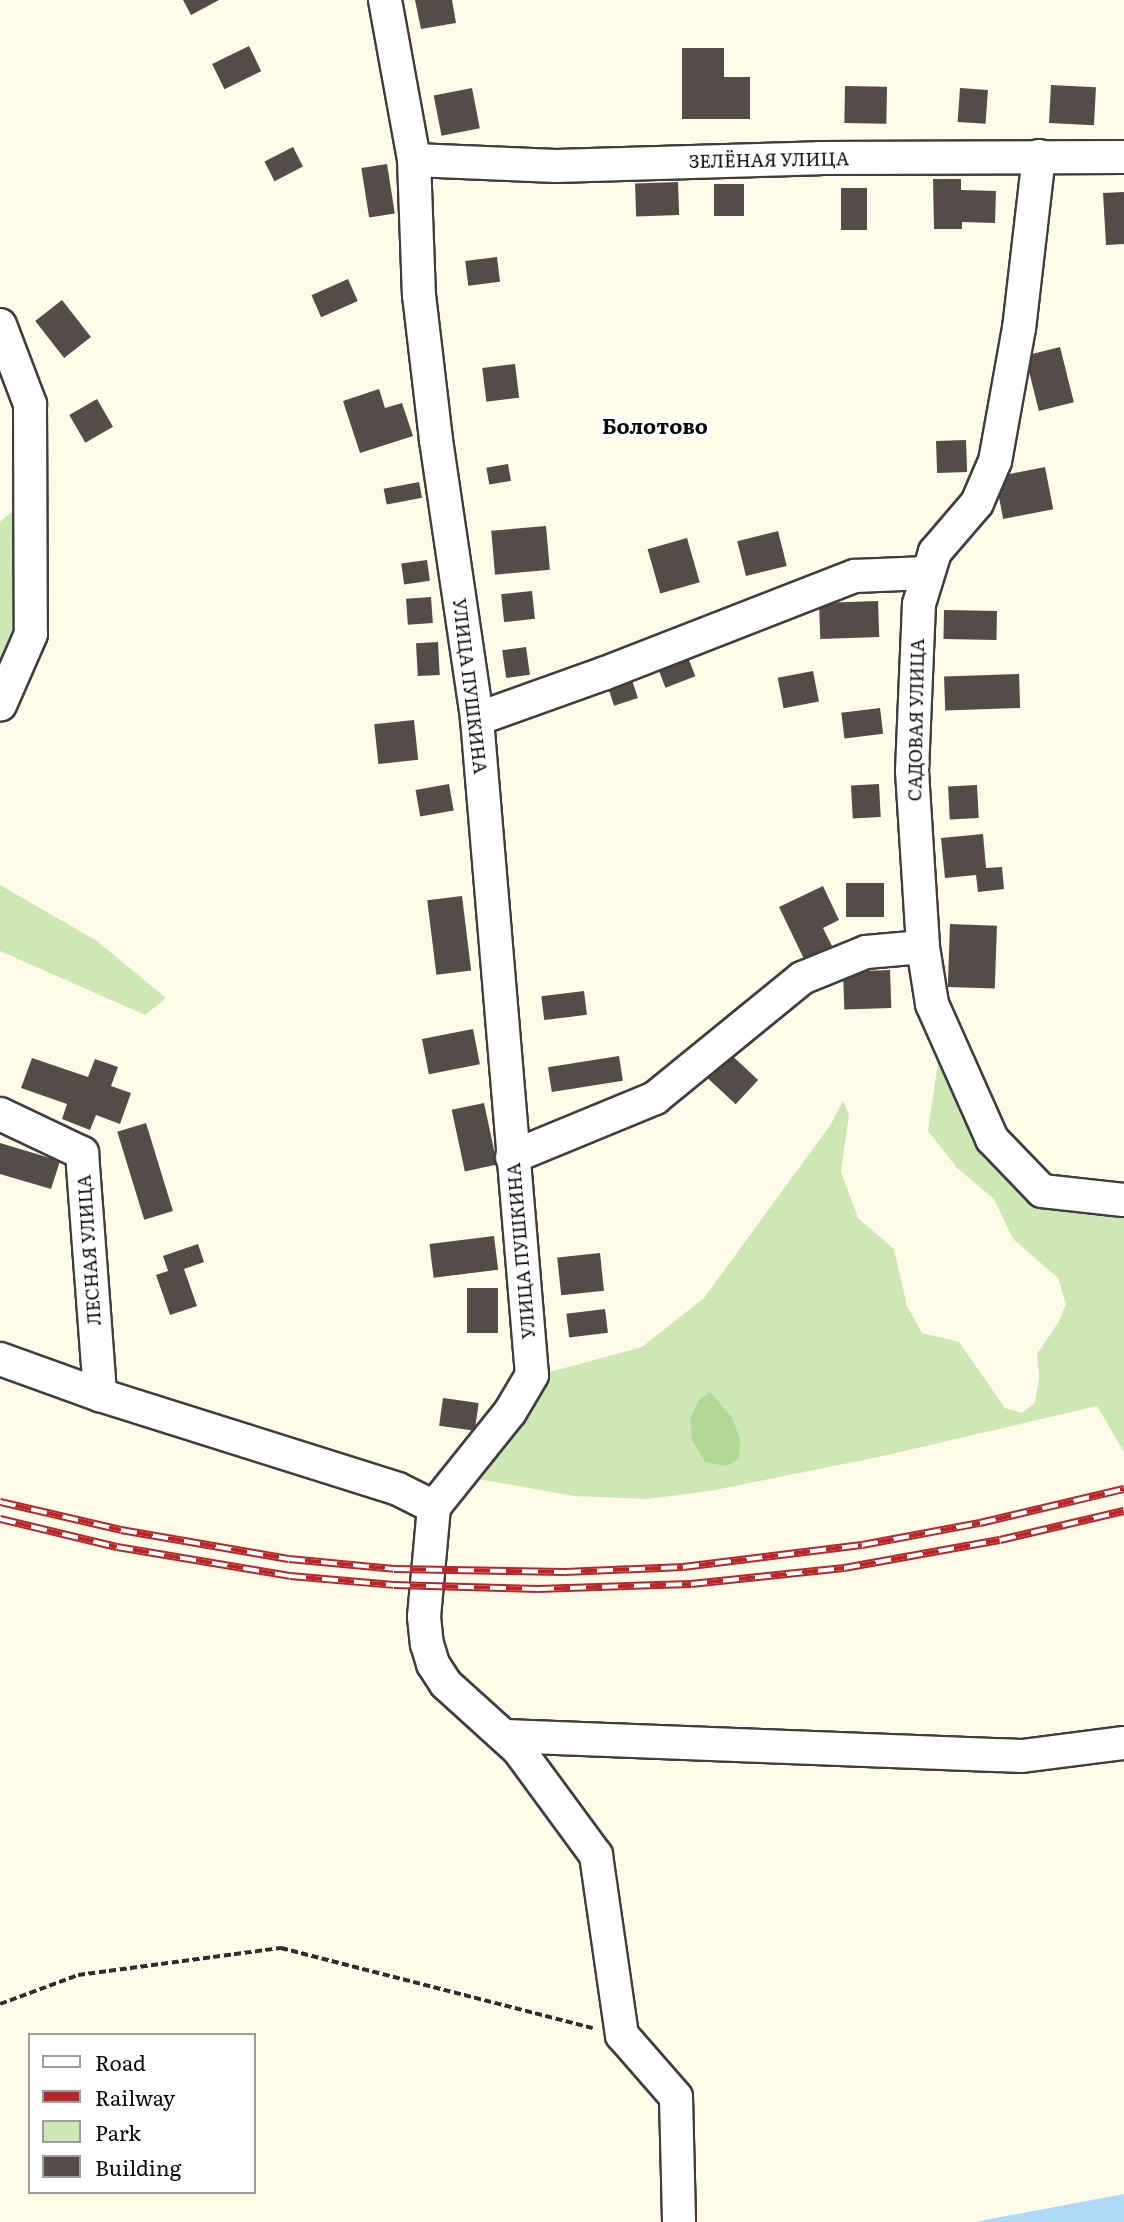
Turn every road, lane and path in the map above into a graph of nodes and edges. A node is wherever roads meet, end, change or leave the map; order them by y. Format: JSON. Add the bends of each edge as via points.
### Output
{"nodes":[{"id":1,"x":385,"y":0,"type":"edge"},
{"id":2,"x":1039,"y":156,"type":"junction"},
{"id":3,"x":1124,"y":157,"type":"edge"},
{"id":4,"x":414,"y":160,"type":"junction"},
{"id":5,"x":0,"y":325,"type":"edge"},
{"id":6,"x":927,"y":573,"type":"junction"},
{"id":7,"x":0,"y":705,"type":"edge"},
{"id":8,"x":477,"y":719,"type":"junction"},
{"id":9,"x":923,"y":947,"type":"junction"},
{"id":10,"x":0,"y":1114,"type":"edge"},
{"id":11,"x":512,"y":1157,"type":"junction"},
{"id":12,"x":1124,"y":1200,"type":"edge"},
{"id":13,"x":0,"y":1359,"type":"edge"},
{"id":14,"x":100,"y":1395,"type":"junction"},
{"id":15,"x":434,"y":1507,"type":"junction"},
{"id":16,"x":505,"y":1737,"type":"junction"},
{"id":17,"x":1124,"y":1744,"type":"edge"},
{"id":18,"x":0,"y":2004,"type":"edge"},
{"id":19,"x":622,"y":2035,"type":"junction"},
{"id":20,"x":679,"y":2222,"type":"edge"}],
"edges":[{"from":1,"to":4,"type":"street","name":"УЛИЦА ПУШКИНА"},
{"from":2,"to":3,"type":"street","name":"ЗЕЛЁНАЯ УЛИЦА"},
{"from":2,"to":4,"type":"street","name":"ЗЕЛЁНАЯ УЛИЦА","via":[[556,166]]},
{"from":2,"to":6,"type":"street","name":"САДОВАЯ УЛИЦА","via":[[1019,328],[995,461],[976,503],[935,552]]},
{"from":4,"to":8,"type":"street","name":"УЛИЦА ПУШКИНА","via":[[419,295]]},
{"from":5,"to":7,"type":"street","via":[[30,404],[31,634]]},
{"from":6,"to":8,"type":"street","via":[[855,576]]},
{"from":6,"to":9,"type":"street","name":"САДОВАЯ УЛИЦА","via":[[919,604],[912,771]]},
{"from":8,"to":11,"type":"street","name":"УЛИЦА ПУШКИНА"},
{"from":9,"to":11,"type":"street","via":[[866,953],[802,978],[655,1098]]},
{"from":9,"to":12,"type":"street","name":"САДОВАЯ УЛИЦА","via":[[932,1004],[992,1139],[1042,1191]]},
{"from":10,"to":14,"type":"street","name":"ЛЕСНАЯ УЛИЦА","via":[[82,1153]]},
{"from":11,"to":15,"type":"street","name":"УЛИЦА ПУШКИНА","via":[[532,1376],[510,1412]]},
{"from":13,"to":14,"type":"street"},
{"from":14,"to":15,"type":"street","via":[[398,1489]]},
{"from":15,"to":16,"type":"street","via":[[424,1617],[430,1654],[446,1684]]},
{"from":16,"to":17,"type":"street","via":[[1022,1756]]},
{"from":16,"to":19,"type":"street","via":[[596,1855]]},
{"from":18,"to":19,"type":"path","via":[[78,1975],[281,1948]]},
{"from":19,"to":20,"type":"street","via":[[676,2097]]}]}
